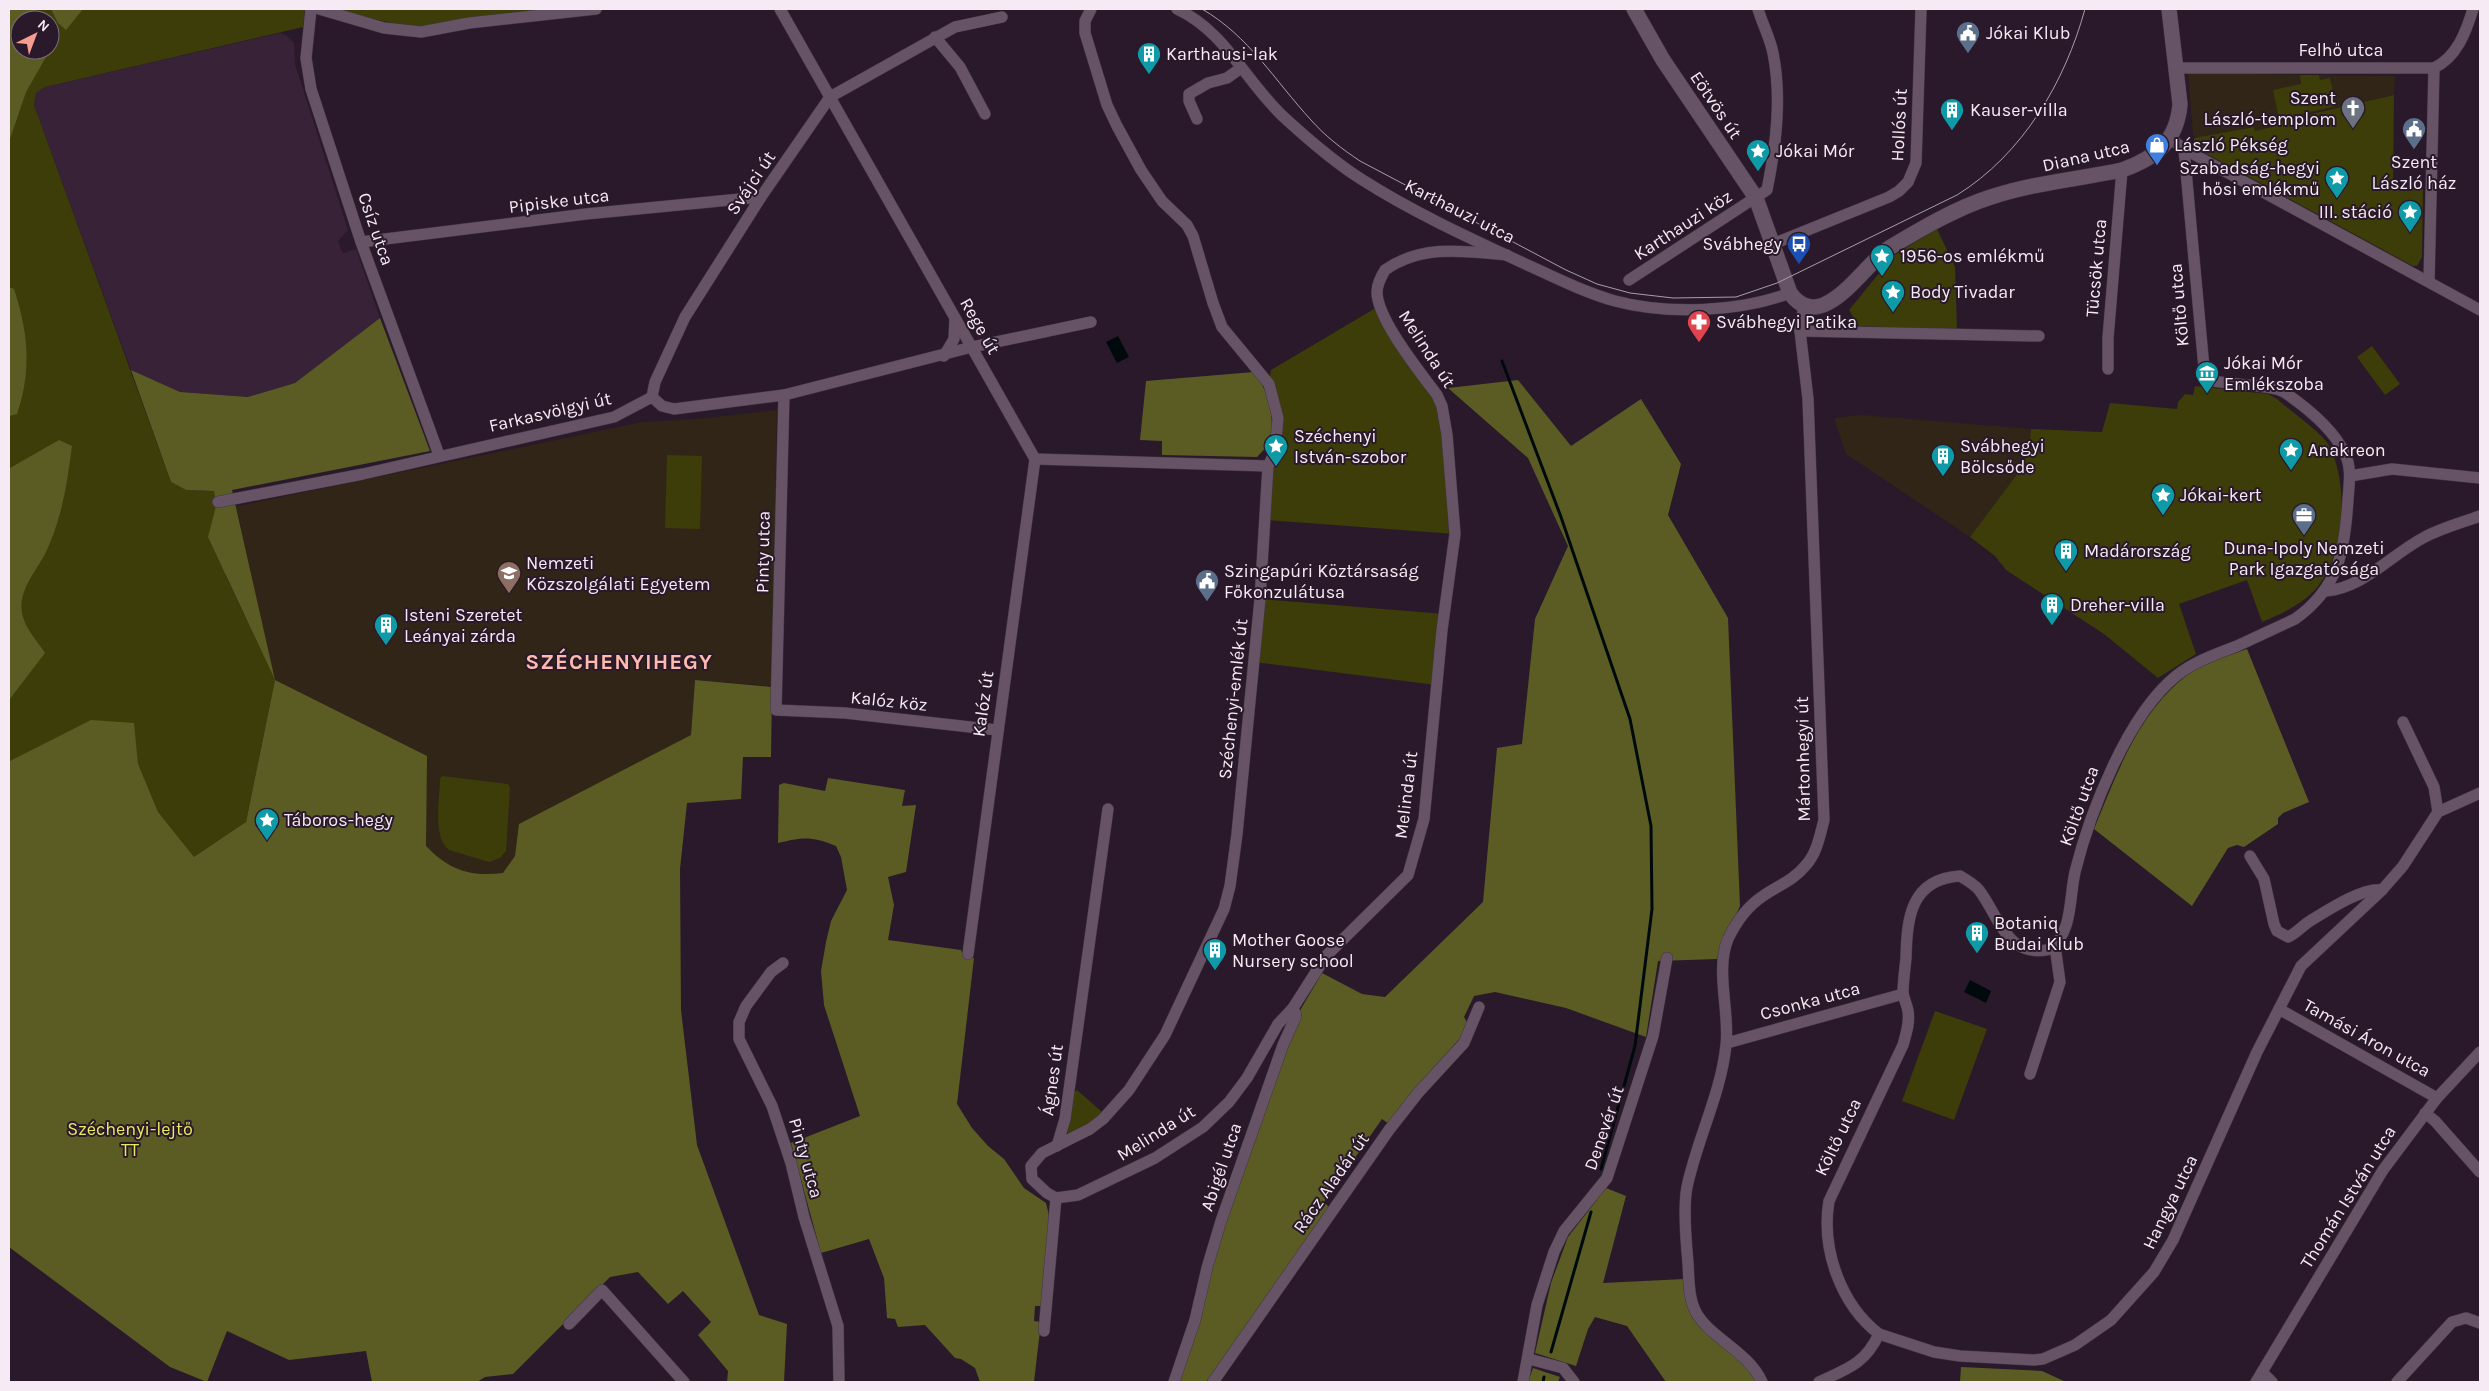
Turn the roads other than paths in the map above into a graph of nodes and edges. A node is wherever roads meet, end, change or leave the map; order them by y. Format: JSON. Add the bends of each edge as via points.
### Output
{"nodes":[{"id":1,"x":311,"y":9,"type":"edge"},
{"id":2,"x":319,"y":9,"type":"edge"},
{"id":3,"x":596,"y":9,"type":"edge"},
{"id":4,"x":780,"y":9,"type":"edge"},
{"id":5,"x":1091,"y":9,"type":"edge"},
{"id":6,"x":1177,"y":9,"type":"edge"},
{"id":7,"x":1634,"y":9,"type":"edge"},
{"id":8,"x":1758,"y":9,"type":"edge"},
{"id":9,"x":1920,"y":9,"type":"edge"},
{"id":10,"x":2169,"y":9,"type":"edge"},
{"id":11,"x":2473,"y":9,"type":"edge"},
{"id":12,"x":1002,"y":17,"type":"dead end"},
{"id":13,"x":935,"y":37,"type":"junction"},
{"id":14,"x":1241,"y":68,"type":"junction"},
{"id":15,"x":2176,"y":68,"type":"junction"},
{"id":16,"x":2434,"y":68,"type":"junction"},
{"id":17,"x":830,"y":97,"type":"junction"},
{"id":18,"x":985,"y":114,"type":"dead end"},
{"id":19,"x":1198,"y":119,"type":"dead end"},
{"id":20,"x":2170,"y":138,"type":"junction"},
{"id":21,"x":2184,"y":149,"type":"junction"},
{"id":22,"x":2122,"y":170,"type":"junction"},
{"id":23,"x":761,"y":197,"type":"junction"},
{"id":24,"x":1756,"y":198,"type":"junction"},
{"id":25,"x":361,"y":242,"type":"junction"},
{"id":26,"x":1773,"y":244,"type":"junction"},
{"id":27,"x":1507,"y":255,"type":"junction"},
{"id":28,"x":1629,"y":280,"type":"dead end"},
{"id":29,"x":2429,"y":282,"type":"junction"},
{"id":30,"x":1790,"y":293,"type":"junction"},
{"id":31,"x":1804,"y":304,"type":"junction"},
{"id":32,"x":2480,"y":310,"type":"edge"},
{"id":33,"x":956,"y":318,"type":"junction"},
{"id":34,"x":1091,"y":322,"type":"dead end"},
{"id":35,"x":1800,"y":331,"type":"junction"},
{"id":36,"x":2039,"y":336,"type":"dead end"},
{"id":37,"x":972,"y":347,"type":"junction"},
{"id":38,"x":944,"y":356,"type":"junction"},
{"id":39,"x":2108,"y":369,"type":"dead end"},
{"id":40,"x":784,"y":395,"type":"junction"},
{"id":41,"x":652,"y":398,"type":"junction"},
{"id":42,"x":439,"y":455,"type":"junction"},
{"id":43,"x":1035,"y":459,"type":"junction"},
{"id":44,"x":1268,"y":466,"type":"junction"},
{"id":45,"x":2350,"y":476,"type":"junction"},
{"id":46,"x":2480,"y":478,"type":"edge"},
{"id":47,"x":218,"y":502,"type":"dead end"},
{"id":48,"x":2480,"y":516,"type":"edge"},
{"id":49,"x":2326,"y":591,"type":"junction"},
{"id":50,"x":776,"y":710,"type":"joint"},
{"id":51,"x":2403,"y":722,"type":"dead end"},
{"id":52,"x":997,"y":730,"type":"junction"},
{"id":53,"x":2480,"y":793,"type":"edge"},
{"id":54,"x":1108,"y":809,"type":"dead end"},
{"id":55,"x":2438,"y":812,"type":"junction"},
{"id":56,"x":2250,"y":856,"type":"dead end"},
{"id":57,"x":2382,"y":890,"type":"junction"},
{"id":58,"x":2055,"y":946,"type":"junction"},
{"id":59,"x":968,"y":954,"type":"dead end"},
{"id":60,"x":1668,"y":958,"type":"dead end"},
{"id":61,"x":783,"y":963,"type":"dead end"},
{"id":62,"x":1903,"y":994,"type":"junction"},
{"id":63,"x":1479,"y":1007,"type":"dead end"},
{"id":64,"x":1293,"y":1008,"type":"junction"},
{"id":65,"x":2279,"y":1009,"type":"junction"},
{"id":66,"x":1727,"y":1043,"type":"junction"},
{"id":67,"x":2480,"y":1052,"type":"edge"},
{"id":68,"x":2030,"y":1074,"type":"dead end"},
{"id":69,"x":2437,"y":1098,"type":"junction"},
{"id":70,"x":2425,"y":1113,"type":"junction"},
{"id":71,"x":1057,"y":1146,"type":"junction"},
{"id":72,"x":2480,"y":1172,"type":"edge"},
{"id":73,"x":1056,"y":1198,"type":"junction"},
{"id":74,"x":2480,"y":1323,"type":"edge"},
{"id":75,"x":569,"y":1324,"type":"dead end"},
{"id":76,"x":1044,"y":1331,"type":"dead end"},
{"id":77,"x":1879,"y":1334,"type":"junction"},
{"id":78,"x":1529,"y":1359,"type":"junction"},
{"id":79,"x":2262,"y":1372,"type":"junction"},
{"id":80,"x":684,"y":1382,"type":"edge"},
{"id":81,"x":839,"y":1382,"type":"edge"},
{"id":82,"x":1174,"y":1382,"type":"edge"},
{"id":83,"x":1213,"y":1382,"type":"edge"},
{"id":84,"x":1523,"y":1382,"type":"edge"},
{"id":85,"x":1574,"y":1382,"type":"edge"},
{"id":86,"x":1762,"y":1382,"type":"edge"},
{"id":87,"x":1819,"y":1382,"type":"edge"},
{"id":88,"x":2256,"y":1382,"type":"edge"},
{"id":89,"x":2272,"y":1382,"type":"edge"},
{"id":90,"x":2397,"y":1382,"type":"edge"}],
"edges":[{"from":1,"to":25,"type":"street","name":"Csíz utca","via":[[306,49],[310,84]]},
{"from":2,"to":3,"type":"street","via":[[384,28],[421,32],[469,23]]},
{"from":4,"to":17,"type":"street","name":"Rege út"},
{"from":5,"to":44,"type":"street","name":"Széchenyi-emlék út","via":[[1085,21],[1085,33],[1114,119],[1162,201],[1187,224],[1194,236],[1222,327],[1269,384],[1278,418],[1275,452]]},
{"from":6,"to":14,"type":"street","name":"Karthauzi utca","via":[[1213,32]]},
{"from":7,"to":24,"type":"street","name":"Eötvös út","via":[[1663,60]]},
{"from":8,"to":24,"type":"street","via":[[1772,52],[1777,129],[1767,190]]},
{"from":9,"to":26,"type":"street","name":"Hollós út","via":[[1917,154],[1908,182],[1889,196]]},
{"from":10,"to":15,"type":"street"},
{"from":11,"to":16,"type":"street","via":[[2458,46]]},
{"from":12,"to":13,"type":"street","name":"Svájci út","via":[[955,27]]},
{"from":13,"to":17,"type":"street","name":"Svájci út"},
{"from":13,"to":18,"type":"street","via":[[960,67]]},
{"from":14,"to":19,"type":"street","via":[[1227,78],[1208,83],[1189,94]]},
{"from":14,"to":27,"type":"street","name":"Karthauzi utca","via":[[1270,105],[1336,162],[1384,192]]},
{"from":15,"to":16,"type":"street","name":"Felhő utca"},
{"from":15,"to":20,"type":"street","via":[[2180,104],[2176,128]]},
{"from":16,"to":29,"type":"street"},
{"from":17,"to":23,"type":"street","name":"Svájci út"},
{"from":17,"to":33,"type":"street","name":"Rege út"},
{"from":20,"to":21,"type":"street"},
{"from":20,"to":22,"type":"street","name":"Diana utca","via":[[2146,159]]},
{"from":21,"to":29,"type":"street"},
{"from":21,"to":45,"type":"street","name":"Költő utca","via":[[2205,379],[2284,392],[2338,441],[2346,456]]},
{"from":22,"to":31,"type":"street","name":"Diana utca","via":[[1984,199],[1885,251],[1850,287],[1830,302]]},
{"from":22,"to":39,"type":"street","name":"Tücsök utca"},
{"from":23,"to":25,"type":"street","name":"Pipiske utca","via":[[586,214]]},
{"from":23,"to":41,"type":"street","name":"Svájci út","via":[[685,317],[655,382]]},
{"from":24,"to":26,"type":"street","name":"Eötvös út"},
{"from":24,"to":28,"type":"street","name":"Karthauzi köz"},
{"from":25,"to":42,"type":"street","name":"Csíz utca"},
{"from":26,"to":30,"type":"street","name":"Eötvös út"},
{"from":27,"to":30,"type":"street","name":"Karthauzi utca","via":[[1615,301],[1652,308],[1734,308]]},
{"from":27,"to":64,"type":"street","name":"Melinda út","via":[[1454,249],[1402,260],[1385,270],[1380,279],[1377,290],[1379,306],[1442,406],[1449,460],[1455,534],[1442,630],[1424,819],[1408,875],[1326,956]]},
{"from":29,"to":32,"type":"street"},
{"from":30,"to":31,"type":"street"},
{"from":31,"to":35,"type":"street"},
{"from":33,"to":37,"type":"street","name":"Rege út"},
{"from":33,"to":38,"type":"street","via":[[954,339]]},
{"from":34,"to":37,"type":"street"},
{"from":35,"to":36,"type":"street"},
{"from":35,"to":66,"type":"street","name":"Mártonhegyi út","via":[[1808,398],[1824,820],[1819,842],[1808,864],[1788,882],[1750,907],[1728,940],[1723,997]]},
{"from":37,"to":38,"type":"street"},
{"from":37,"to":43,"type":"street","name":"Rege út"},
{"from":38,"to":40,"type":"street"},
{"from":40,"to":41,"type":"street","via":[[674,409],[662,406]]},
{"from":40,"to":50,"type":"street","name":"Pinty utca"},
{"from":41,"to":42,"type":"street","name":"Farkasvölgyi út","via":[[614,416]]},
{"from":42,"to":47,"type":"street","name":"Farkasvölgyi út","via":[[363,474]]},
{"from":43,"to":44,"type":"street"},
{"from":43,"to":52,"type":"street","name":"Kalóz út"},
{"from":44,"to":71,"type":"street","name":"Széchenyi-emlék út","via":[[1260,599],[1237,834],[1224,909],[1165,1035],[1140,1074],[1103,1119],[1076,1138]]},
{"from":45,"to":46,"type":"street","via":[[2392,469]]},
{"from":45,"to":49,"type":"street","name":"Költő utca","via":[[2340,564]]},
{"from":48,"to":49,"type":"street","via":[[2438,530],[2356,582],[2340,590]]},
{"from":49,"to":58,"type":"street","name":"Költő utca","via":[[2295,619],[2176,676],[2142,714],[2124,743],[2094,816],[2075,874],[2065,933]]},
{"from":50,"to":52,"type":"street","name":"Kalóz köz","via":[[845,713]]},
{"from":51,"to":55,"type":"street","via":[[2434,787]]},
{"from":52,"to":59,"type":"street","name":"Kalóz út"},
{"from":53,"to":55,"type":"street"},
{"from":54,"to":71,"type":"street","name":"Ágnes út","via":[[1066,1119]]},
{"from":55,"to":57,"type":"street","name":"Hangya utca","via":[[2403,866]]},
{"from":56,"to":57,"type":"street","via":[[2264,879],[2277,931],[2288,937],[2311,920],[2359,894],[2372,888]]},
{"from":57,"to":65,"type":"street","name":"Hangya utca","via":[[2301,966]]},
{"from":58,"to":62,"type":"street","name":"Költő utca","via":[[2035,952],[2015,943],[2006,935],[1978,889],[1960,876],[1949,877],[1925,889],[1910,914]]},
{"from":58,"to":68,"type":"street","via":[[2060,982]]},
{"from":60,"to":78,"type":"street","name":"Denevér út","via":[[1653,1036],[1609,1172],[1601,1187],[1564,1231],[1554,1252],[1537,1305]]},
{"from":61,"to":81,"type":"street","name":"Pinty utca","via":[[771,972],[746,1006],[739,1022],[739,1039],[772,1106],[791,1163],[838,1326]]},
{"from":62,"to":66,"type":"street","name":"Csonka utca"},
{"from":62,"to":77,"type":"street","name":"Költő utca","via":[[1908,1012],[1903,1045],[1840,1175],[1829,1201],[1825,1222],[1830,1254],[1844,1290]]},
{"from":63,"to":83,"type":"street","name":"Rácz Aladár út","via":[[1464,1042],[1389,1130]]},
{"from":64,"to":73,"type":"street","name":"Melinda út","via":[[1278,1024],[1229,1102],[1203,1126],[1155,1158],[1093,1189]]},
{"from":64,"to":82,"type":"street","name":"Abigél utca","via":[[1296,1016],[1283,1044],[1221,1221]]},
{"from":65,"to":69,"type":"street","name":"Tamási Áron utca"},
{"from":65,"to":77,"type":"street","name":"Hangya utca","via":[[2173,1240],[2154,1272],[2111,1320],[2075,1345],[2034,1360],[1934,1352]]},
{"from":66,"to":86,"type":"street","name":"Mártonhegyi út","via":[[1716,1094],[1686,1190],[1690,1291],[1698,1316],[1749,1361]]},
{"from":67,"to":69,"type":"street","name":"Thomán István utca"},
{"from":69,"to":70,"type":"street","name":"Thomán István utca"},
{"from":70,"to":72,"type":"street","via":[[2435,1120]]},
{"from":70,"to":79,"type":"street","name":"Thomán István utca","via":[[2383,1170]]},
{"from":71,"to":73,"type":"street","via":[[1042,1153],[1031,1166],[1032,1179]]},
{"from":73,"to":76,"type":"street"},
{"from":74,"to":90,"type":"street","via":[[2466,1318],[2452,1322]]},
{"from":75,"to":80,"type":"street","via":[[602,1290]]},
{"from":77,"to":87,"type":"street","via":[[1871,1350],[1856,1365]]},
{"from":78,"to":84,"type":"street","name":"Denevér út"},
{"from":78,"to":85,"type":"street","via":[[1563,1368]]},
{"from":79,"to":88,"type":"street","name":"Thomán István utca"},
{"from":79,"to":89,"type":"street"}]}
